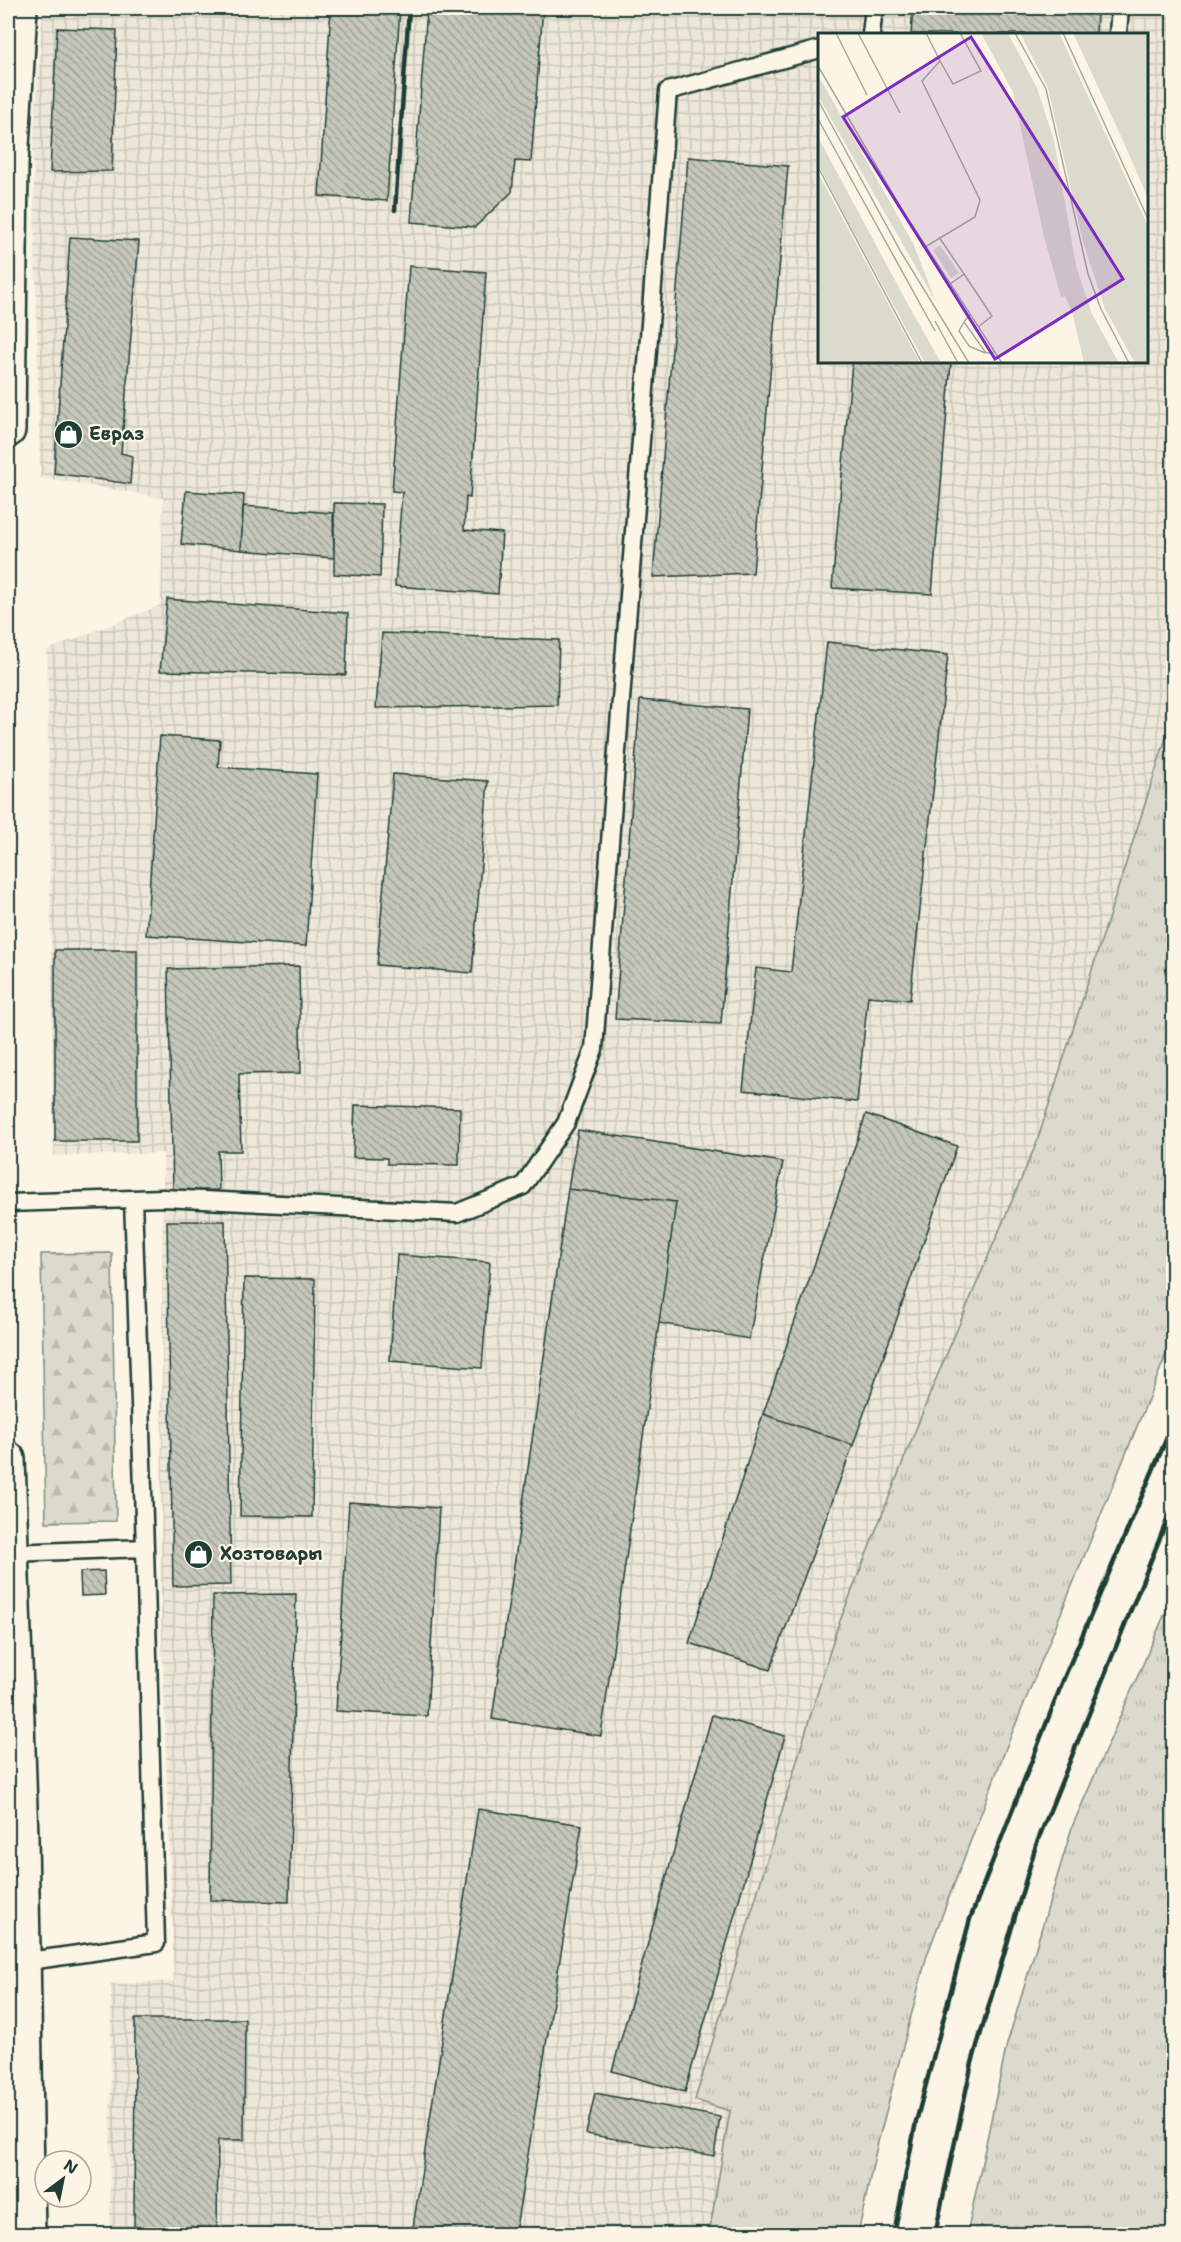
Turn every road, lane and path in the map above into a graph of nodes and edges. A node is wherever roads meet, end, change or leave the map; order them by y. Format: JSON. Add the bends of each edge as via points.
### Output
{"nodes":[{"id":1,"x":20,"y":8,"type":"edge"},
{"id":2,"x":874,"y":8,"type":"edge"},
{"id":3,"x":1120,"y":8,"type":"edge"},
{"id":4,"x":871,"y":33,"type":"edge"},
{"id":5,"x":1118,"y":33,"type":"edge"},
{"id":6,"x":818,"y":49,"type":"edge"},
{"id":7,"x":8,"y":430,"type":"edge"},
{"id":8,"x":133,"y":1199,"type":"junction"},
{"id":9,"x":8,"y":1203,"type":"edge"},
{"id":10,"x":8,"y":1459,"type":"edge"},
{"id":11,"x":145,"y":1548,"type":"junction"},
{"id":12,"x":11,"y":1553,"type":"junction"},
{"id":13,"x":14,"y":1839,"type":"edge"},
{"id":14,"x":22,"y":1962,"type":"junction"},
{"id":15,"x":18,"y":2186,"type":"edge"},
{"id":16,"x":28,"y":2235,"type":"edge"}],
"edges":[{"from":1,"to":7,"type":"main road","via":[[11,164]]},
{"from":2,"to":4,"type":"lane"},
{"from":3,"to":5,"type":"lane"},
{"from":6,"to":8,"type":"lane","via":[[668,91],[594,1049],[566,1123],[523,1186],[458,1213]]},
{"from":8,"to":9,"type":"lane"},
{"from":8,"to":11,"type":"lane"},
{"from":10,"to":12,"type":"main road"},
{"from":11,"to":12,"type":"lane"},
{"from":11,"to":14,"type":"lane","via":[[156,1943]]},
{"from":12,"to":13,"type":"main road"},
{"from":13,"to":14,"type":"main road"},
{"from":14,"to":15,"type":"main road"},
{"from":15,"to":16,"type":"main road"}]}
